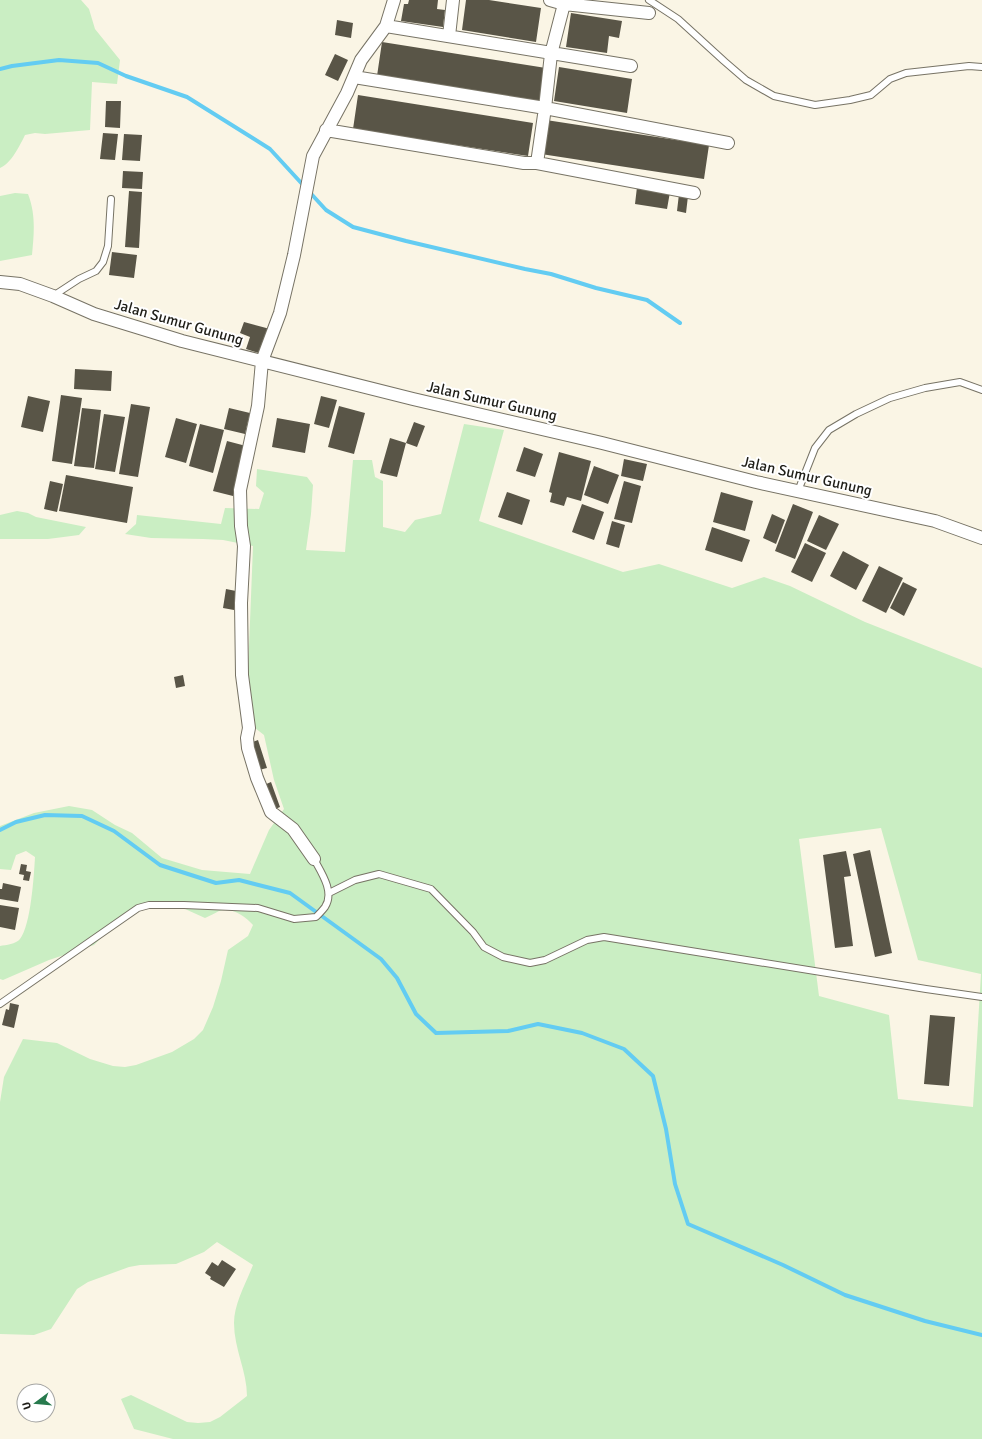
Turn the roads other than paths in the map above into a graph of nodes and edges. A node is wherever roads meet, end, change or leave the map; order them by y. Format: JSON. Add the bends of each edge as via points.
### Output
{"nodes":[{"id":1,"x":394,"y":0,"type":"edge"},
{"id":2,"x":453,"y":0,"type":"edge"},
{"id":3,"x":550,"y":0,"type":"edge"},
{"id":4,"x":649,"y":0,"type":"edge"},
{"id":5,"x":564,"y":4,"type":"junction"},
{"id":6,"x":649,"y":13,"type":"dead end"},
{"id":7,"x":386,"y":26,"type":"junction"},
{"id":8,"x":449,"y":36,"type":"junction"},
{"id":9,"x":552,"y":54,"type":"junction"},
{"id":10,"x":631,"y":66,"type":"dead end"},
{"id":11,"x":982,"y":67,"type":"edge"},
{"id":12,"x":354,"y":77,"type":"junction"},
{"id":13,"x":545,"y":108,"type":"junction"},
{"id":14,"x":326,"y":130,"type":"junction"},
{"id":15,"x":728,"y":143,"type":"dead end"},
{"id":16,"x":537,"y":163,"type":"junction"},
{"id":17,"x":694,"y":193,"type":"dead end"},
{"id":18,"x":111,"y":199,"type":"dead end"},
{"id":19,"x":0,"y":282,"type":"edge"},
{"id":20,"x":53,"y":296,"type":"junction"},
{"id":21,"x":262,"y":361,"type":"junction"},
{"id":22,"x":982,"y":390,"type":"edge"},
{"id":23,"x":798,"y":491,"type":"junction"},
{"id":24,"x":982,"y":538,"type":"edge"},
{"id":25,"x":314,"y":858,"type":"joint"},
{"id":26,"x":328,"y":893,"type":"junction"},
{"id":27,"x":982,"y":997,"type":"edge"},
{"id":28,"x":0,"y":1004,"type":"edge"}],
"edges":[{"from":1,"to":7,"type":"street"},
{"from":2,"to":8,"type":"street"},
{"from":3,"to":5,"type":"street"},
{"from":4,"to":11,"type":"lane","via":[[678,19],[746,80],[774,96],[815,105],[871,95],[890,79],[906,73],[969,66]]},
{"from":5,"to":6,"type":"street"},
{"from":5,"to":9,"type":"street"},
{"from":7,"to":8,"type":"street"},
{"from":7,"to":12,"type":"street","via":[[361,60]]},
{"from":8,"to":9,"type":"street"},
{"from":9,"to":10,"type":"street"},
{"from":9,"to":13,"type":"street"},
{"from":12,"to":13,"type":"street"},
{"from":12,"to":14,"type":"street"},
{"from":13,"to":15,"type":"street"},
{"from":13,"to":16,"type":"street"},
{"from":14,"to":16,"type":"street","via":[[524,163]]},
{"from":14,"to":21,"type":"street","via":[[313,156],[280,313]]},
{"from":16,"to":17,"type":"street"},
{"from":18,"to":20,"type":"lane","via":[[108,246],[103,262],[96,271]]},
{"from":19,"to":20,"type":"street","name":"Jalan Sumur Gunung","via":[[20,284]]},
{"from":20,"to":21,"type":"street","name":"Jalan Sumur Gunung","via":[[94,314],[182,341]]},
{"from":21,"to":23,"type":"street","name":"Jalan Sumur Gunung"},
{"from":21,"to":25,"type":"street","via":[[258,406],[240,490],[244,546],[241,603],[242,675],[249,728],[248,748],[271,812],[293,829]]},
{"from":22,"to":23,"type":"lane","via":[[960,382],[939,385],[890,398],[856,414],[829,430],[815,448]]},
{"from":23,"to":24,"type":"street","name":"Jalan Sumur Gunung","via":[[935,521]]},
{"from":25,"to":26,"type":"lane"},
{"from":26,"to":27,"type":"lane","via":[[355,880],[379,874],[431,889],[484,947],[503,957],[530,963],[545,960],[587,940],[604,937]]},
{"from":26,"to":28,"type":"lane","via":[[326,906],[316,917],[294,920],[258,908],[149,904],[138,908]]}]}
